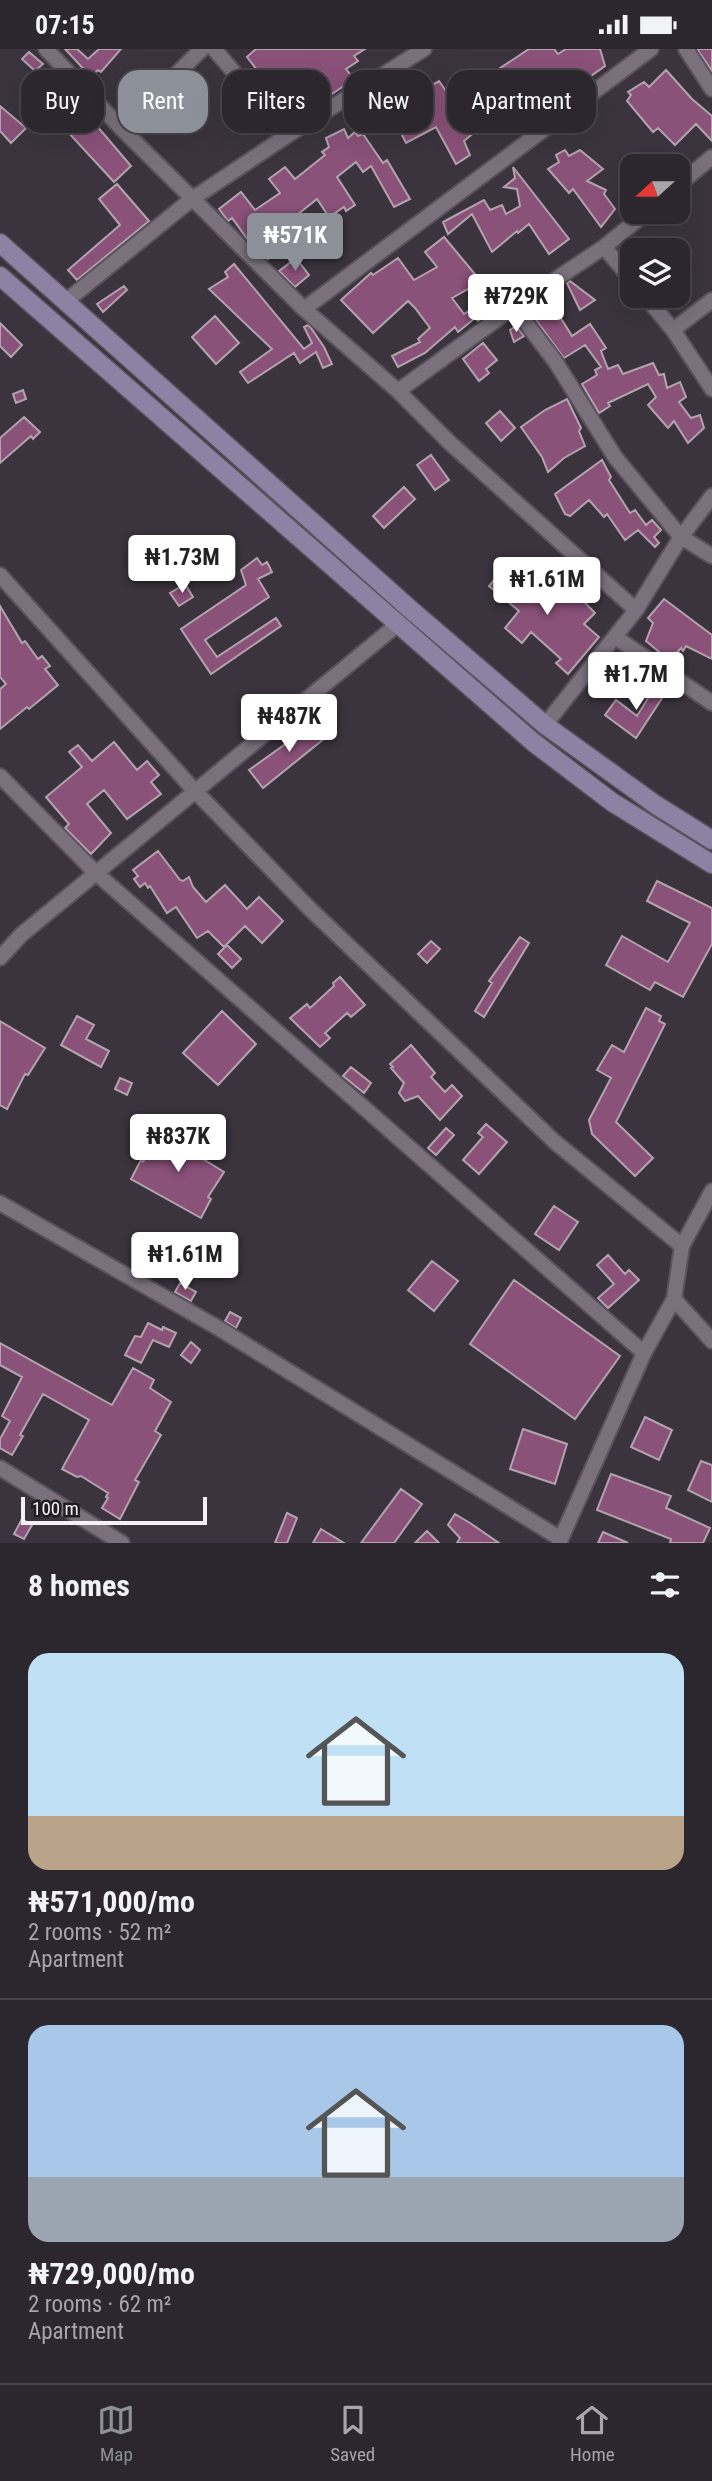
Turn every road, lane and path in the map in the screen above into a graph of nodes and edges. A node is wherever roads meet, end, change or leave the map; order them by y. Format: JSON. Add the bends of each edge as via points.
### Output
{"nodes":[{"id":1,"x":46,"y":49,"type":"edge"},
{"id":2,"x":202,"y":49,"type":"edge"},
{"id":3,"x":214,"y":49,"type":"edge"},
{"id":4,"x":424,"y":49,"type":"edge"},
{"id":5,"x":651,"y":49,"type":"edge"},
{"id":6,"x":686,"y":49,"type":"edge"},
{"id":7,"x":406,"y":53,"type":"edge"},
{"id":8,"x":180,"y":70,"type":"edge"},
{"id":9,"x":712,"y":89,"type":"edge"},
{"id":10,"x":118,"y":125,"type":"edge"},
{"id":11,"x":126,"y":133,"type":"edge"},
{"id":12,"x":288,"y":135,"type":"junction"},
{"id":13,"x":712,"y":157,"type":"edge"},
{"id":14,"x":690,"y":175,"type":"edge"},
{"id":15,"x":192,"y":199,"type":"junction"},
{"id":16,"x":632,"y":224,"type":"edge"},
{"id":17,"x":0,"y":243,"type":"edge"},
{"id":18,"x":604,"y":247,"type":"junction"},
{"id":19,"x":620,"y":266,"type":"edge"},
{"id":20,"x":0,"y":276,"type":"edge"},
{"id":21,"x":712,"y":300,"type":"edge"},
{"id":22,"x":65,"y":302,"type":"junction"},
{"id":23,"x":514,"y":307,"type":"junction"},
{"id":24,"x":655,"y":308,"type":"edge"},
{"id":25,"x":303,"y":309,"type":"junction"},
{"id":26,"x":673,"y":330,"type":"junction"},
{"id":27,"x":712,"y":389,"type":"edge"},
{"id":28,"x":398,"y":391,"type":"junction"},
{"id":29,"x":712,"y":496,"type":"edge"},
{"id":30,"x":681,"y":537,"type":"junction"},
{"id":31,"x":712,"y":556,"type":"edge"},
{"id":32,"x":0,"y":575,"type":"edge"},
{"id":33,"x":636,"y":610,"type":"junction"},
{"id":34,"x":398,"y":624,"type":"junction"},
{"id":35,"x":431,"y":627,"type":"junction"},
{"id":36,"x":615,"y":637,"type":"junction"},
{"id":37,"x":420,"y":643,"type":"junction"},
{"id":38,"x":712,"y":703,"type":"edge"},
{"id":39,"x":545,"y":725,"type":"junction"},
{"id":40,"x":0,"y":776,"type":"edge"},
{"id":41,"x":194,"y":790,"type":"junction"},
{"id":42,"x":712,"y":840,"type":"edge"},
{"id":43,"x":712,"y":864,"type":"edge"},
{"id":44,"x":96,"y":873,"type":"junction"},
{"id":45,"x":0,"y":958,"type":"edge"},
{"id":46,"x":712,"y":1191,"type":"edge"},
{"id":47,"x":0,"y":1203,"type":"edge"},
{"id":48,"x":682,"y":1246,"type":"junction"},
{"id":49,"x":674,"y":1299,"type":"junction"},
{"id":50,"x":712,"y":1341,"type":"edge"},
{"id":51,"x":644,"y":1353,"type":"junction"},
{"id":52,"x":0,"y":1468,"type":"edge"},
{"id":53,"x":560,"y":1541,"type":"edge"},
{"id":54,"x":121,"y":1543,"type":"edge"}],
"edges":[{"from":1,"to":10,"type":"street"},
{"from":2,"to":8,"type":"street"},
{"from":3,"to":12,"type":"street"},
{"from":4,"to":7,"type":"street"},
{"from":5,"to":25,"type":"street"},
{"from":6,"to":9,"type":"street"},
{"from":7,"to":12,"type":"street"},
{"from":11,"to":15,"type":"street"},
{"from":12,"to":15,"type":"street"},
{"from":13,"to":14,"type":"street"},
{"from":15,"to":22,"type":"street"},
{"from":15,"to":25,"type":"street"},
{"from":16,"to":18,"type":"street"},
{"from":17,"to":22,"type":"main road"},
{"from":18,"to":19,"type":"street"},
{"from":18,"to":23,"type":"street"},
{"from":20,"to":34,"type":"main road"},
{"from":21,"to":26,"type":"street"},
{"from":22,"to":35,"type":"main road"},
{"from":23,"to":28,"type":"street"},
{"from":23,"to":30,"type":"street","via":[[555,361],[615,457]]},
{"from":24,"to":26,"type":"street"},
{"from":25,"to":28,"type":"street"},
{"from":26,"to":27,"type":"street"},
{"from":28,"to":33,"type":"street"},
{"from":29,"to":30,"type":"street"},
{"from":30,"to":31,"type":"street"},
{"from":30,"to":33,"type":"street"},
{"from":32,"to":41,"type":"street"},
{"from":33,"to":36,"type":"street"},
{"from":34,"to":37,"type":"main road"},
{"from":34,"to":41,"type":"street"},
{"from":35,"to":37,"type":"main road"},
{"from":35,"to":39,"type":"main road"},
{"from":36,"to":38,"type":"street"},
{"from":36,"to":39,"type":"street"},
{"from":37,"to":43,"type":"main road","via":[[533,742],[612,802]]},
{"from":39,"to":42,"type":"main road","via":[[656,806]]},
{"from":40,"to":44,"type":"street"},
{"from":41,"to":44,"type":"street"},
{"from":41,"to":48,"type":"street","via":[[311,910],[555,1142]]},
{"from":44,"to":45,"type":"street"},
{"from":44,"to":51,"type":"street"},
{"from":46,"to":48,"type":"street"},
{"from":47,"to":53,"type":"street","via":[[220,1329]]},
{"from":48,"to":49,"type":"street"},
{"from":49,"to":50,"type":"street"},
{"from":49,"to":51,"type":"street"},
{"from":51,"to":53,"type":"street"},
{"from":52,"to":54,"type":"street"}]}
